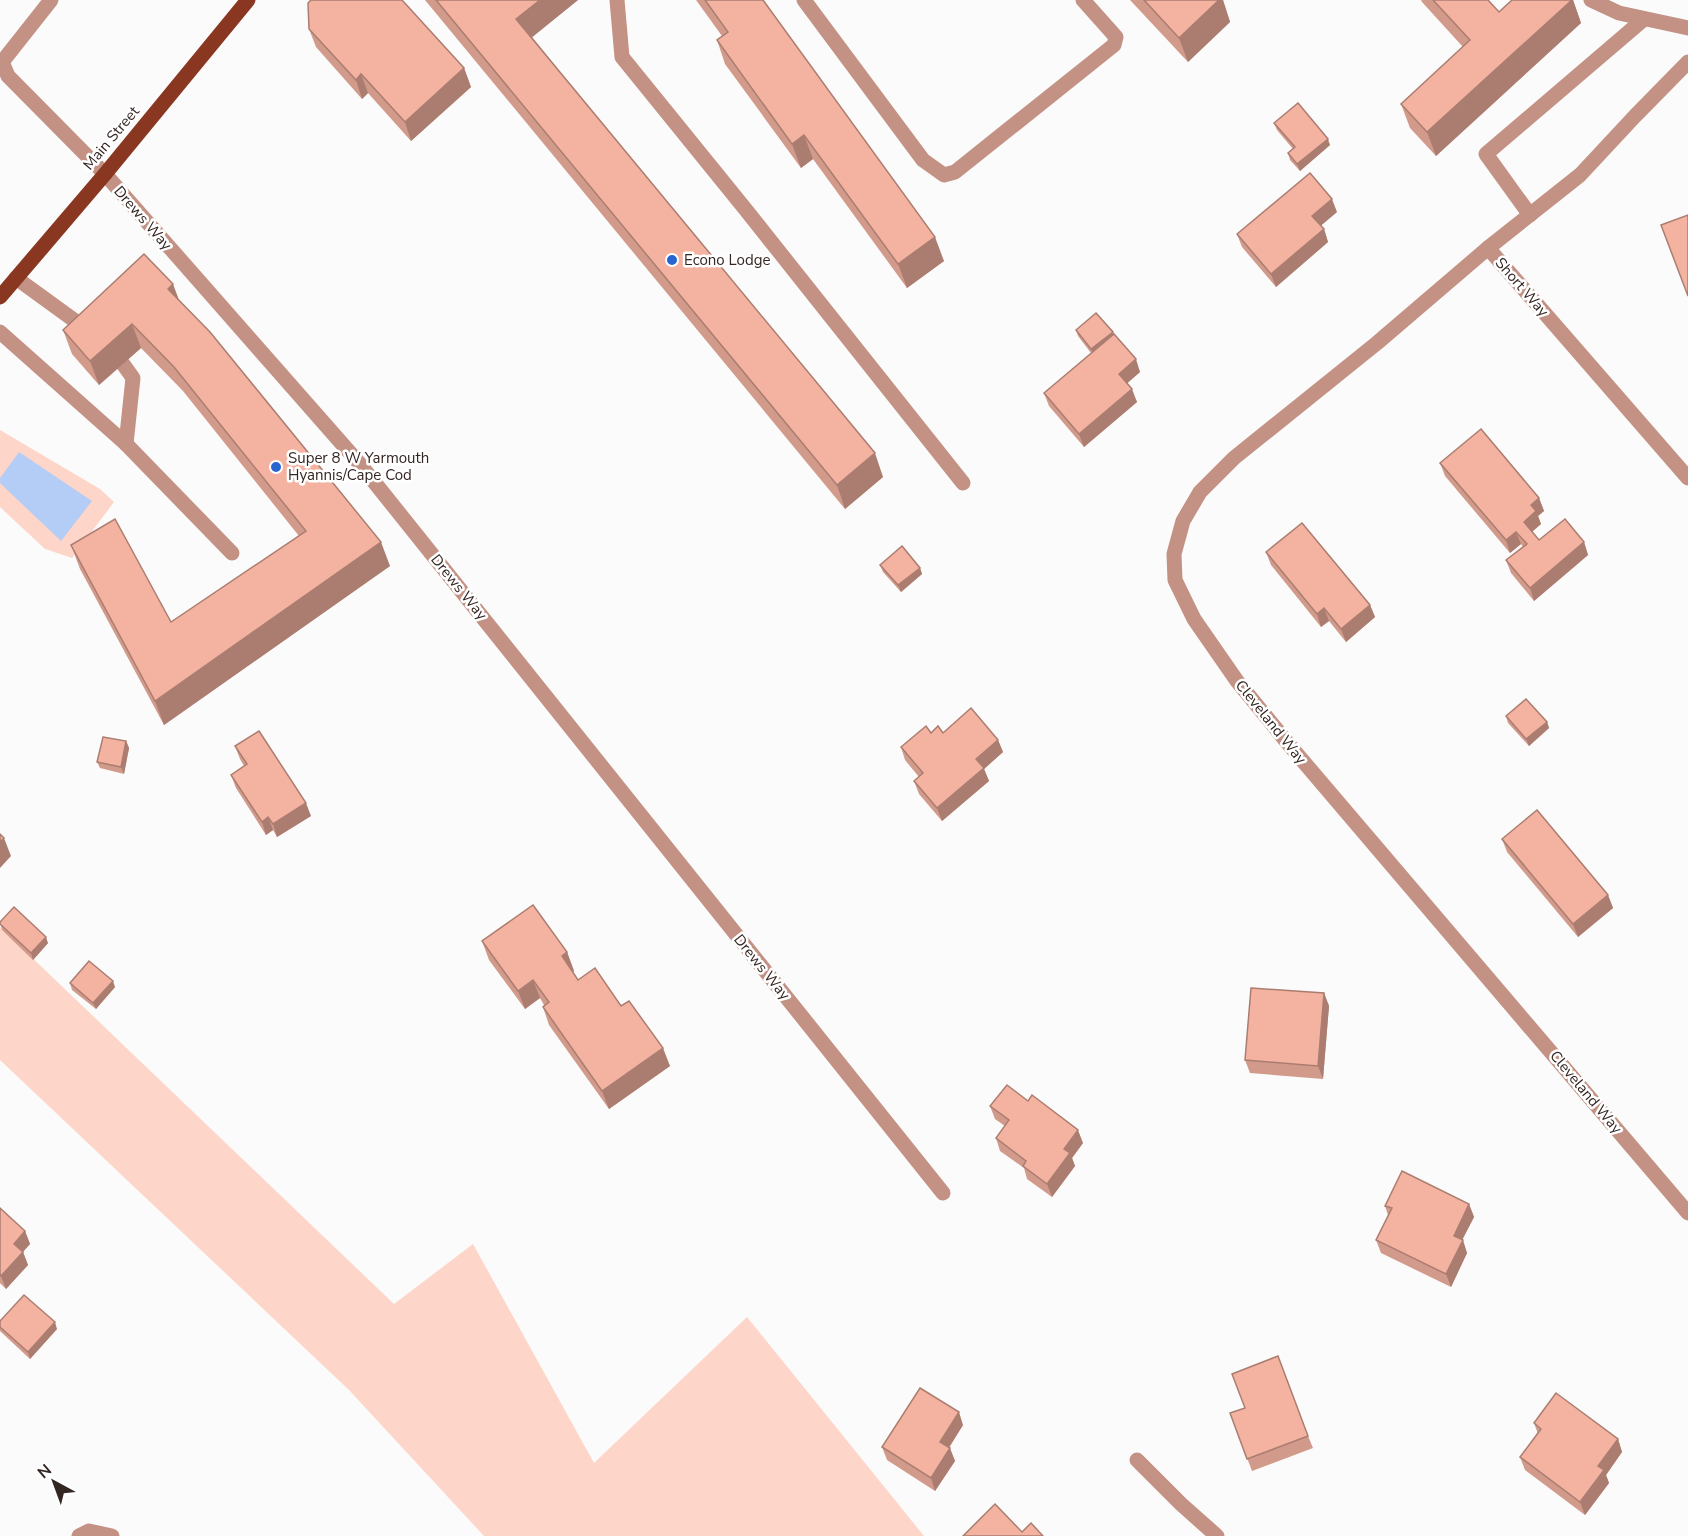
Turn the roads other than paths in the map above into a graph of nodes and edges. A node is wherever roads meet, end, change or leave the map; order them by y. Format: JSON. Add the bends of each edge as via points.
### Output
{"nodes":[{"id":1,"x":51,"y":0,"type":"edge"},
{"id":2,"x":248,"y":0,"type":"edge"},
{"id":3,"x":617,"y":0,"type":"edge"},
{"id":4,"x":804,"y":0,"type":"edge"},
{"id":5,"x":1083,"y":0,"type":"edge"},
{"id":6,"x":1591,"y":0,"type":"edge"},
{"id":7,"x":1644,"y":19,"type":"junction"},
{"id":8,"x":1688,"y":28,"type":"edge"},
{"id":9,"x":1688,"y":63,"type":"edge"},
{"id":10,"x":105,"y":174,"type":"junction"},
{"id":11,"x":1530,"y":215,"type":"junction"},
{"id":12,"x":1488,"y":248,"type":"junction"},
{"id":13,"x":16,"y":278,"type":"junction"},
{"id":14,"x":0,"y":297,"type":"edge"},
{"id":15,"x":0,"y":332,"type":"edge"},
{"id":16,"x":93,"y":334,"type":"edge"},
{"id":17,"x":123,"y":364,"type":"edge"},
{"id":18,"x":126,"y":444,"type":"junction"},
{"id":19,"x":1688,"y":478,"type":"edge"},
{"id":20,"x":963,"y":483,"type":"dead end"},
{"id":21,"x":232,"y":553,"type":"dead end"},
{"id":22,"x":944,"y":1193,"type":"dead end"},
{"id":23,"x":1688,"y":1213,"type":"edge"},
{"id":24,"x":1137,"y":1460,"type":"dead end"},
{"id":25,"x":79,"y":1536,"type":"edge"},
{"id":26,"x":112,"y":1536,"type":"edge"},
{"id":27,"x":1217,"y":1536,"type":"edge"}],
"edges":[{"from":1,"to":10,"type":"street","name":"Drews Way","via":[[2,62],[8,76]]},
{"from":2,"to":10,"type":"main road","name":"Main Street"},
{"from":3,"to":20,"type":"street","via":[[622,57]]},
{"from":4,"to":5,"type":"street","via":[[923,160],[944,175],[955,172],[1114,45],[1116,37]]},
{"from":6,"to":7,"type":"street"},
{"from":7,"to":8,"type":"street"},
{"from":7,"to":11,"type":"street","via":[[1485,154]]},
{"from":9,"to":11,"type":"street","name":"Short Way","via":[[1580,175]]},
{"from":10,"to":13,"type":"main road","name":"Main Street"},
{"from":10,"to":22,"type":"street","name":"Drews Way","via":[[359,463]]},
{"from":11,"to":12,"type":"street","name":"Short Way"},
{"from":12,"to":19,"type":"street","name":"Short Way"},
{"from":12,"to":23,"type":"street","name":"Cleveland Way","via":[[1233,458],[1200,492],[1183,521],[1174,554],[1174,580],[1194,619],[1237,681]]},
{"from":13,"to":14,"type":"main road","name":"Main Street"},
{"from":13,"to":16,"type":"street"},
{"from":15,"to":18,"type":"street"},
{"from":17,"to":18,"type":"street","via":[[133,378]]},
{"from":18,"to":21,"type":"street"},
{"from":24,"to":27,"type":"street"},
{"from":25,"to":26,"type":"street","via":[[89,1531]]}]}
